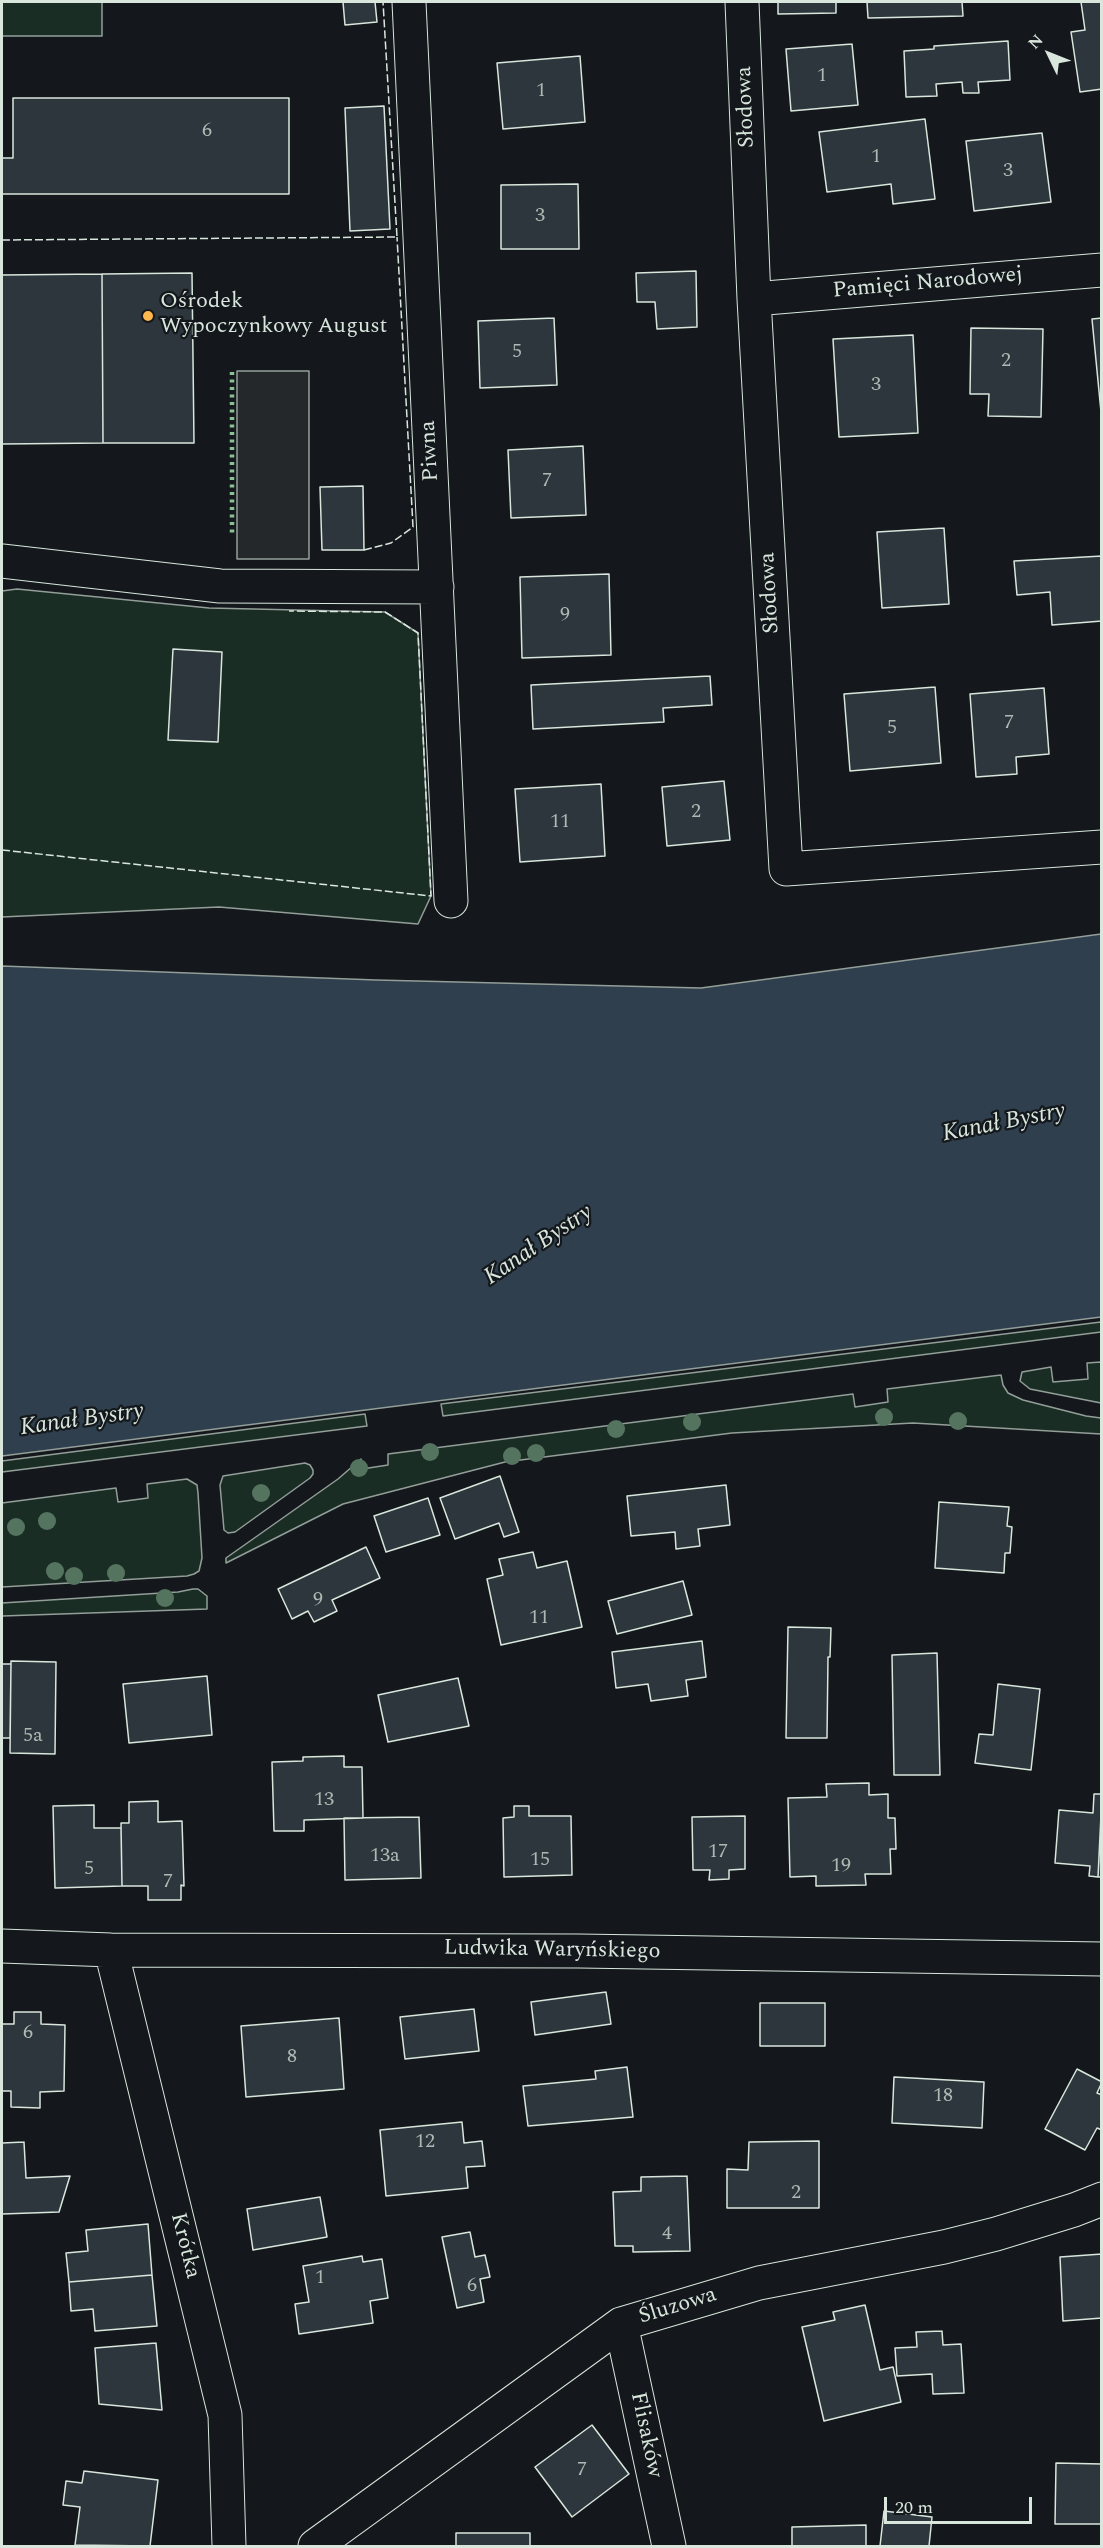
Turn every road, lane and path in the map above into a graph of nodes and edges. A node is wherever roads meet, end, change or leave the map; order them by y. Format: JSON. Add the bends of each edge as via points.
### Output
{"nodes":[{"id":1,"x":409,"y":2,"type":"edge"},
{"id":2,"x":742,"y":2,"type":"edge"},
{"id":3,"x":1101,"y":270,"type":"edge"},
{"id":4,"x":754,"y":299,"type":"junction"},
{"id":5,"x":2,"y":561,"type":"edge"},
{"id":6,"x":437,"y":587,"type":"junction"},
{"id":7,"x":1101,"y":847,"type":"edge"},
{"id":8,"x":451,"y":901,"type":"dead end"},
{"id":9,"x":2,"y":1946,"type":"edge"},
{"id":10,"x":111,"y":1950,"type":"junction"},
{"id":11,"x":1101,"y":1959,"type":"edge"},
{"id":12,"x":1101,"y":2199,"type":"edge"},
{"id":13,"x":621,"y":2324,"type":"junction"},
{"id":14,"x":229,"y":2547,"type":"edge"},
{"id":15,"x":315,"y":2547,"type":"edge"},
{"id":16,"x":669,"y":2547,"type":"edge"}],
"edges":[{"from":1,"to":6,"type":"street","name":"Piwna"},
{"from":2,"to":4,"type":"street","name":"Słodowa"},
{"from":3,"to":4,"type":"street","name":"Pamięci Narodowej"},
{"from":4,"to":7,"type":"street","name":"Słodowa","via":[[786,869]]},
{"from":5,"to":6,"type":"street","via":[[220,586]]},
{"from":6,"to":8,"type":"street","name":"Piwna"},
{"from":9,"to":10,"type":"street","name":"Ludwika Waryńskiego"},
{"from":10,"to":11,"type":"street","name":"Ludwika Waryńskiego","via":[[579,1951]]},
{"from":10,"to":14,"type":"street","name":"Krótka","via":[[225,2415]]},
{"from":12,"to":13,"type":"street","name":"Śluzowa","via":[[996,2234],[759,2283]]},
{"from":13,"to":15,"type":"street","name":"Śluzowa"},
{"from":13,"to":16,"type":"street","name":"Flisaków"}]}
